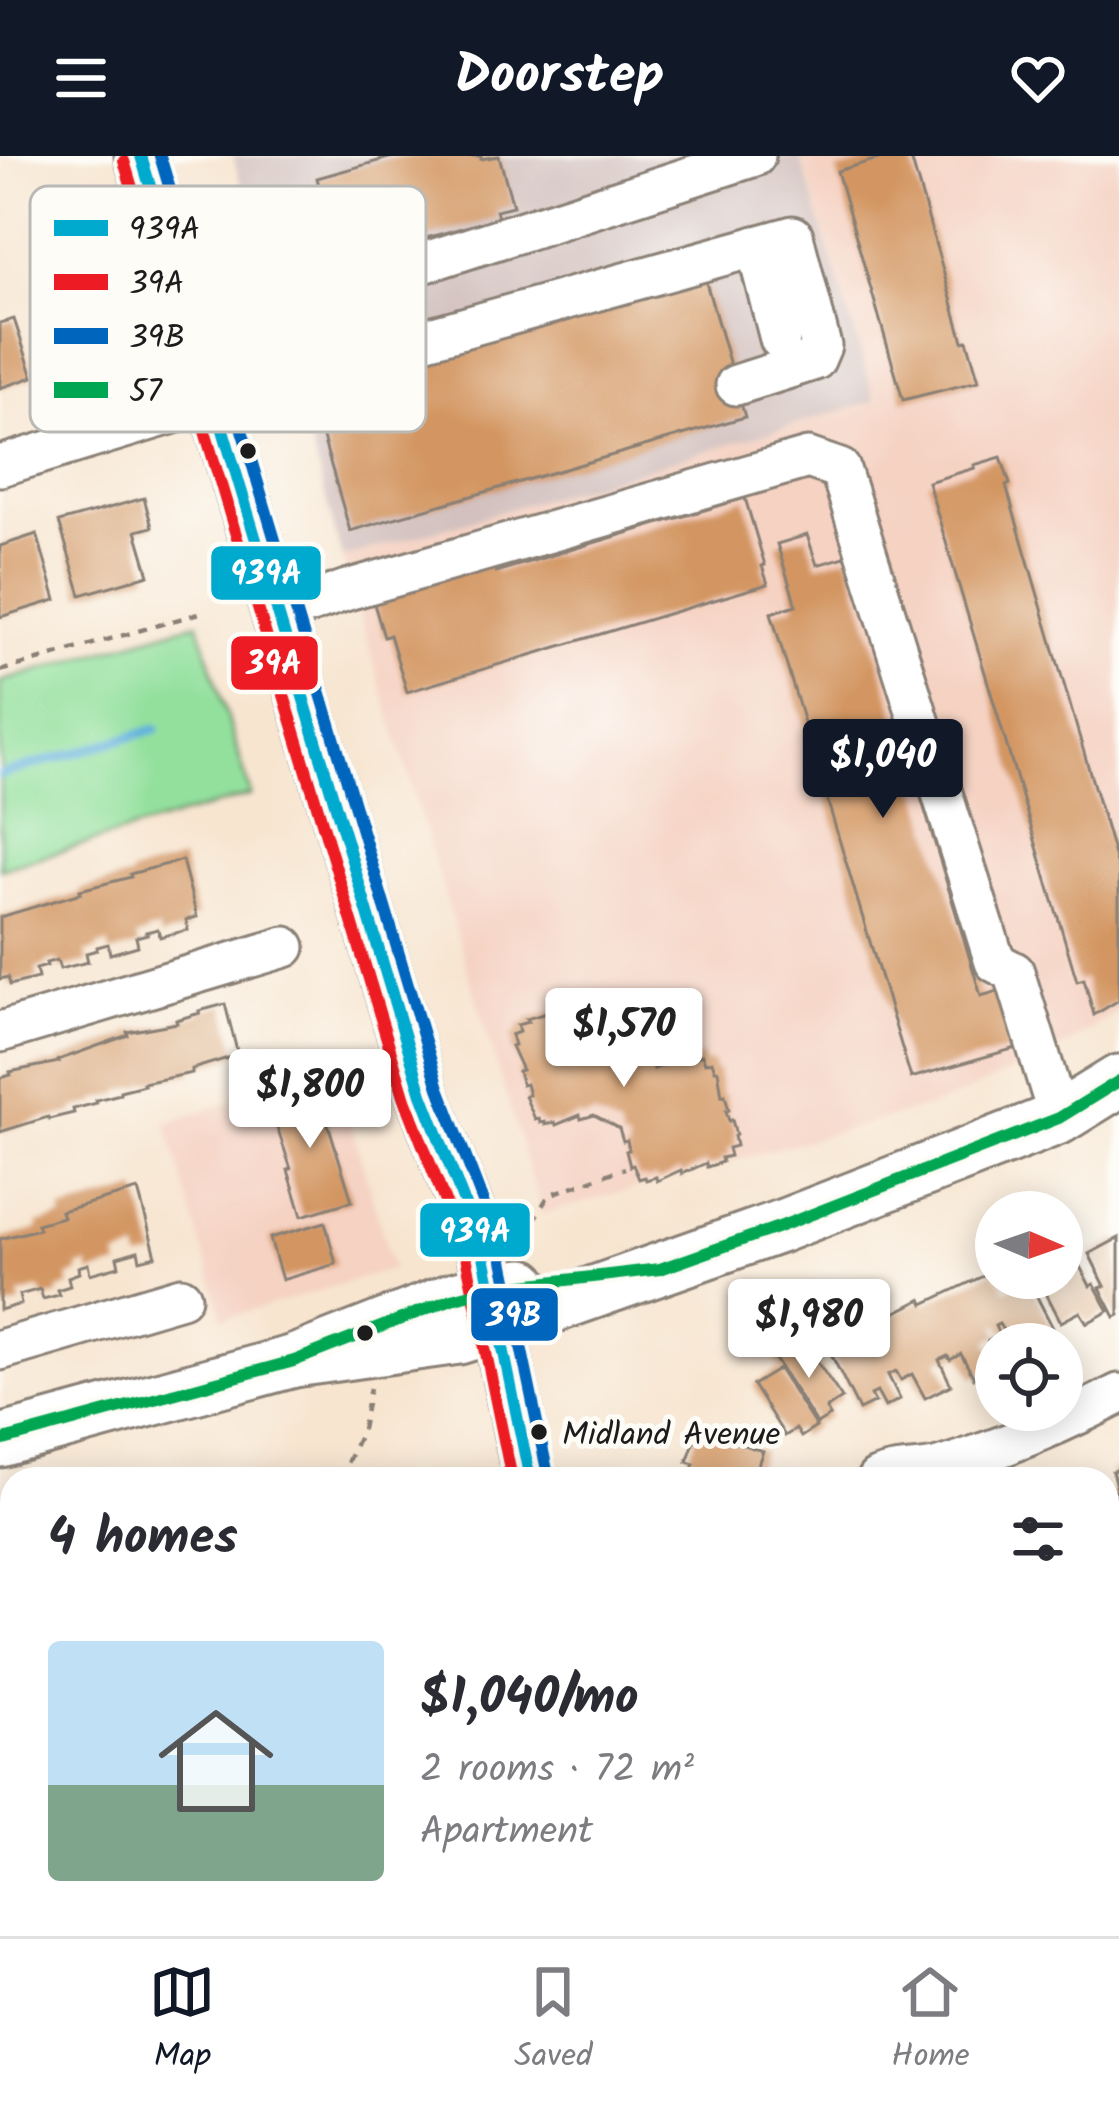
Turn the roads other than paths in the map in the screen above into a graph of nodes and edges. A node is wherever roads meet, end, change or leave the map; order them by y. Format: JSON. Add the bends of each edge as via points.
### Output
{"nodes":[{"id":1,"x":141,"y":156,"type":"edge"},
{"id":2,"x":755,"y":156,"type":"edge"},
{"id":3,"x":150,"y":186,"type":"edge"},
{"id":4,"x":756,"y":247,"type":"junction"},
{"id":5,"x":426,"y":262,"type":"edge"},
{"id":6,"x":426,"y":338,"type":"edge"},
{"id":7,"x":780,"y":339,"type":"dead end"},
{"id":8,"x":736,"y":385,"type":"dead end"},
{"id":9,"x":114,"y":432,"type":"edge"},
{"id":10,"x":224,"y":432,"type":"edge"},
{"id":11,"x":0,"y":466,"type":"edge"},
{"id":12,"x":280,"y":614,"type":"junction"},
{"id":13,"x":286,"y":946,"type":"dead end"},
{"id":14,"x":0,"y":1033,"type":"edge"},
{"id":15,"x":1119,"y":1081,"type":"edge"},
{"id":16,"x":1060,"y":1118,"type":"junction"},
{"id":17,"x":181,"y":1297,"type":"dead end"},
{"id":18,"x":475,"y":1313,"type":"junction"},
{"id":19,"x":0,"y":1350,"type":"edge"},
{"id":20,"x":1119,"y":1394,"type":"edge"},
{"id":21,"x":0,"y":1441,"type":"edge"},
{"id":22,"x":515,"y":1467,"type":"edge"},
{"id":23,"x":528,"y":1467,"type":"edge"},
{"id":24,"x":943,"y":1467,"type":"edge"}],
"edges":[{"from":1,"to":3,"type":"main road"},
{"from":2,"to":5,"type":"street"},
{"from":4,"to":6,"type":"street"},
{"from":4,"to":7,"type":"street"},
{"from":4,"to":8,"type":"street","via":[[793,236],[821,346],[815,361]]},
{"from":9,"to":11,"type":"street"},
{"from":10,"to":12,"type":"main road"},
{"from":12,"to":16,"type":"street","via":[[808,458],[840,470],[995,962],[1014,972]]},
{"from":12,"to":18,"type":"main road","via":[[422,1094],[450,1259]]},
{"from":13,"to":14,"type":"street"},
{"from":15,"to":16,"type":"main road"},
{"from":16,"to":18,"type":"main road","via":[[660,1268]]},
{"from":17,"to":19,"type":"street"},
{"from":18,"to":21,"type":"main road"},
{"from":18,"to":22,"type":"main road"},
{"from":18,"to":23,"type":"main road","via":[[507,1357]]},
{"from":20,"to":24,"type":"street"}]}
